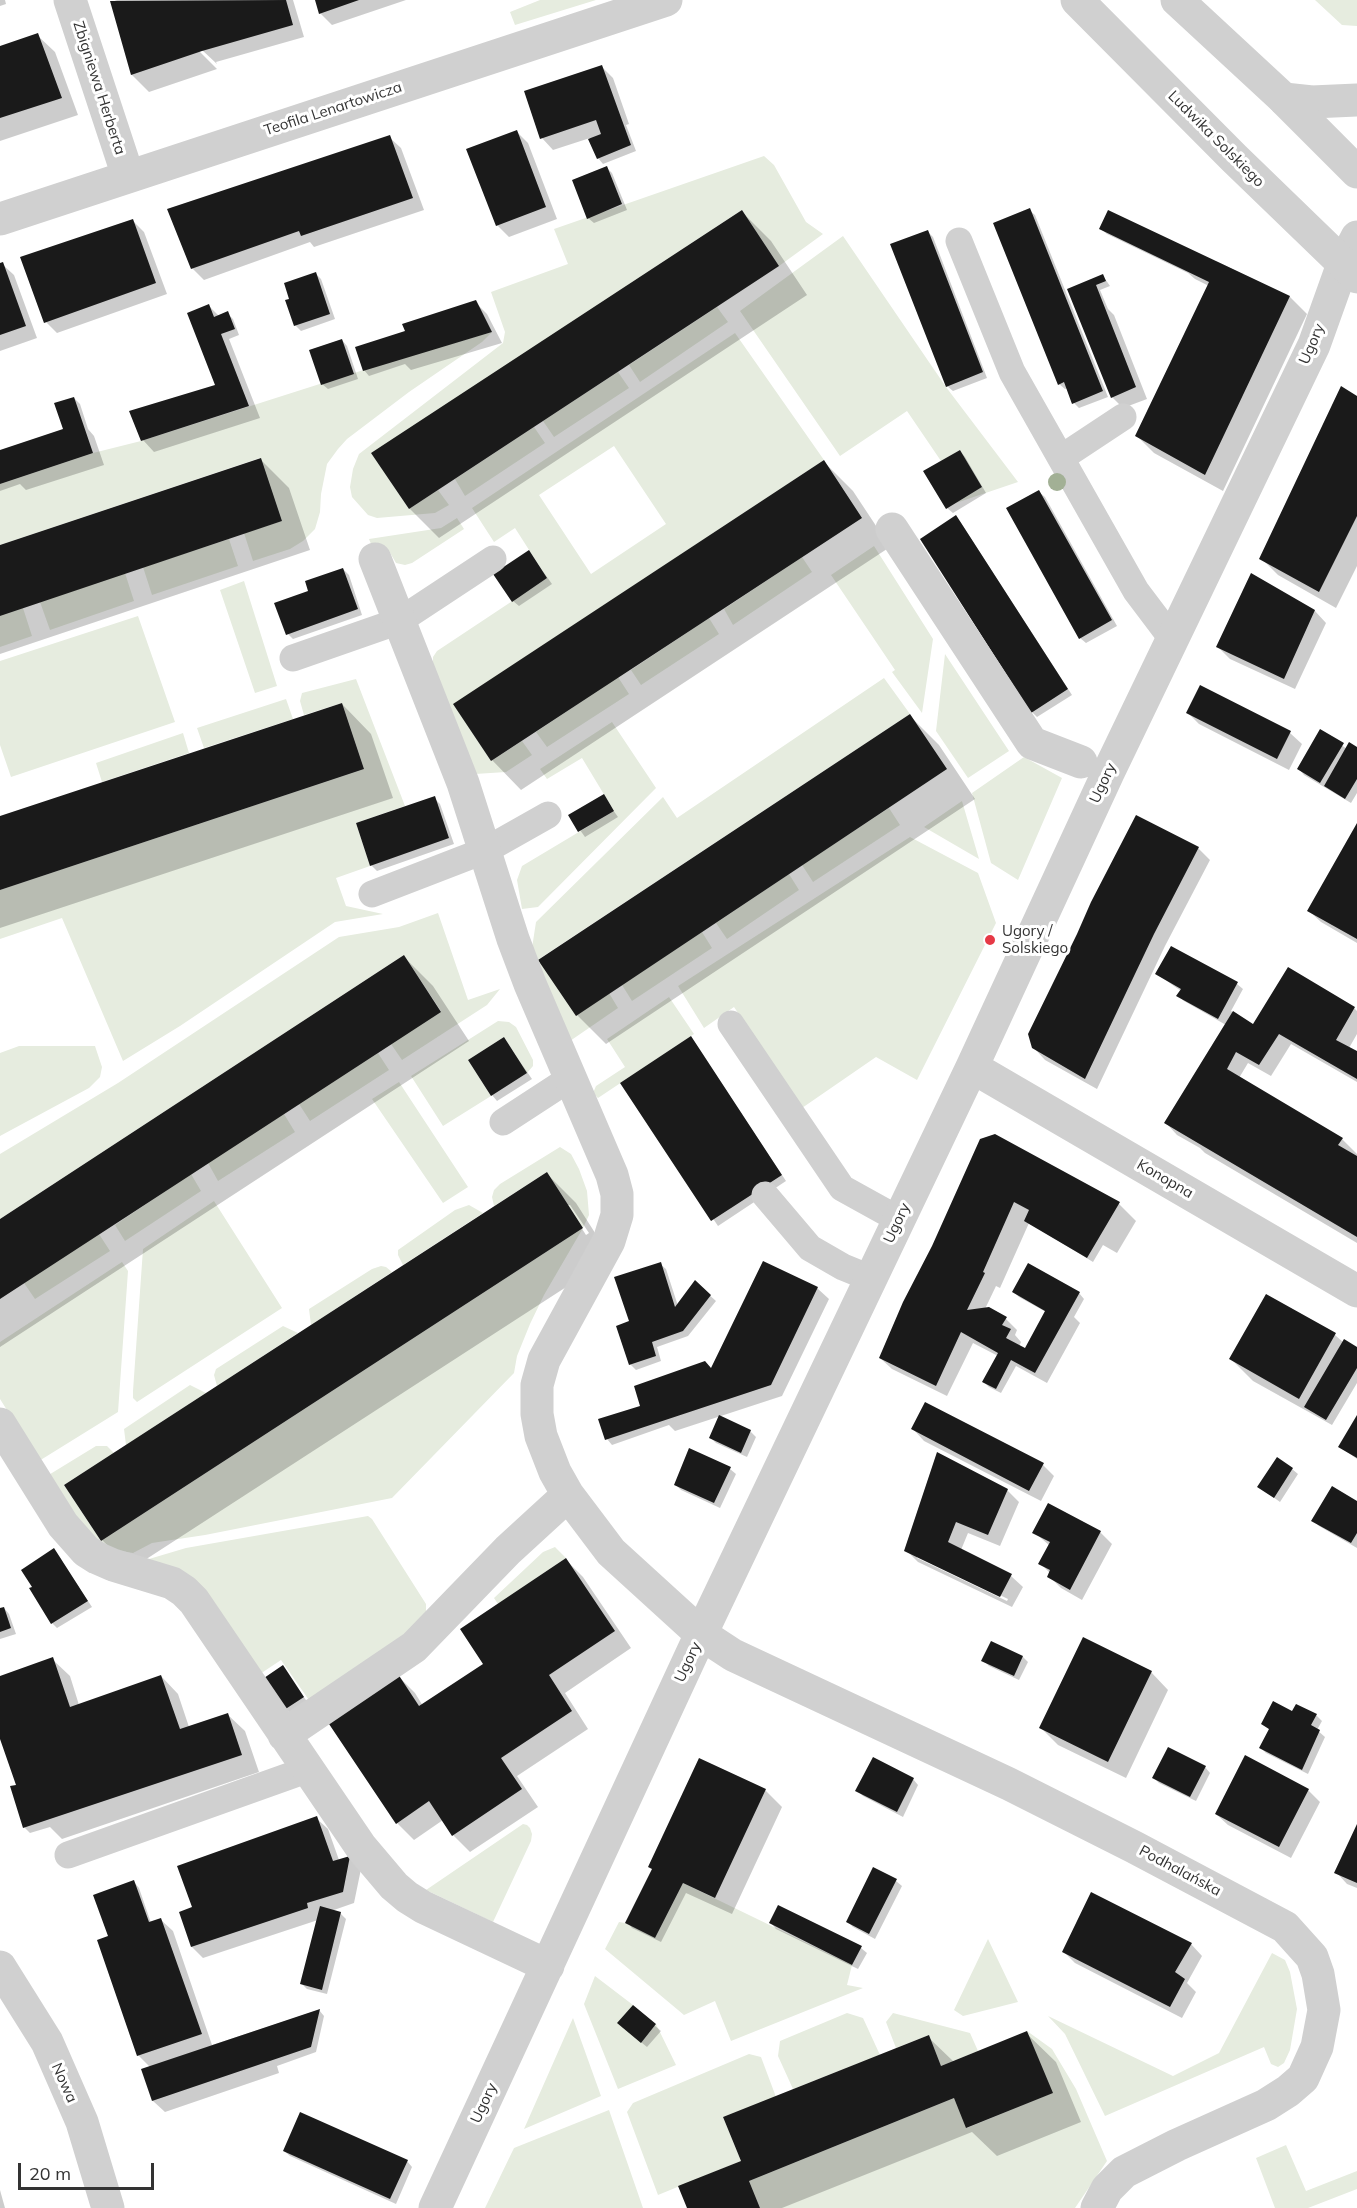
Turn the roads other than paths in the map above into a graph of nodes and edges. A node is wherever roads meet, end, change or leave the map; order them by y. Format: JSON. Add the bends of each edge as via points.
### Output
{"nodes":[{"id":1,"x":70,"y":0,"type":"edge"},
{"id":2,"x":666,"y":0,"type":"edge"},
{"id":3,"x":1077,"y":0,"type":"edge"},
{"id":4,"x":1177,"y":0,"type":"edge"},
{"id":5,"x":1284,"y":99,"type":"junction"},
{"id":6,"x":1357,"y":100,"type":"edge"},
{"id":7,"x":1357,"y":172,"type":"edge"},
{"id":8,"x":128,"y":176,"type":"junction"},
{"id":9,"x":0,"y":219,"type":"edge"},
{"id":10,"x":959,"y":241,"type":"dead end"},
{"id":11,"x":1353,"y":259,"type":"edge"},
{"id":12,"x":1123,"y":417,"type":"dead end"},
{"id":13,"x":1061,"y":458,"type":"junction"},
{"id":14,"x":892,"y":529,"type":"dead end"},
{"id":15,"x":375,"y":559,"type":"dead end"},
{"id":16,"x":493,"y":559,"type":"dead end"},
{"id":17,"x":399,"y":621,"type":"junction"},
{"id":18,"x":1173,"y":640,"type":"junction"},
{"id":19,"x":293,"y":658,"type":"dead end"},
{"id":20,"x":1081,"y":762,"type":"dead end"},
{"id":21,"x":548,"y":815,"type":"dead end"},
{"id":22,"x":486,"y":850,"type":"junction"},
{"id":23,"x":372,"y":894,"type":"dead end"},
{"id":24,"x":731,"y":1024,"type":"dead end"},
{"id":25,"x":972,"y":1067,"type":"junction"},
{"id":26,"x":570,"y":1079,"type":"junction"},
{"id":27,"x":503,"y":1122,"type":"dead end"},
{"id":28,"x":765,"y":1195,"type":"dead end"},
{"id":29,"x":898,"y":1219,"type":"junction"},
{"id":30,"x":870,"y":1278,"type":"junction"},
{"id":31,"x":1357,"y":1291,"type":"edge"},
{"id":32,"x":0,"y":1424,"type":"edge"},
{"id":33,"x":568,"y":1495,"type":"junction"},
{"id":34,"x":701,"y":1634,"type":"junction"},
{"id":35,"x":284,"y":1735,"type":"junction"},
{"id":36,"x":307,"y":1768,"type":"junction"},
{"id":37,"x":68,"y":1855,"type":"dead end"},
{"id":38,"x":548,"y":1966,"type":"junction"},
{"id":39,"x":0,"y":1967,"type":"edge"},
{"id":40,"x":108,"y":2208,"type":"edge"},
{"id":41,"x":435,"y":2208,"type":"edge"},
{"id":42,"x":1097,"y":2208,"type":"edge"}],
"edges":[{"from":1,"to":8,"type":"street","name":"Zbigniewa Herberta"},
{"from":2,"to":8,"type":"street","name":"Teofila Lenartowicza"},
{"from":3,"to":11,"type":"street","name":"Ludwika Solskiego","via":[[1213,138]]},
{"from":4,"to":5,"type":"street"},
{"from":5,"to":6,"type":"street"},
{"from":5,"to":7,"type":"street"},
{"from":8,"to":9,"type":"street","name":"Teofila Lenartowicza"},
{"from":10,"to":13,"type":"lane","via":[[1012,372]]},
{"from":11,"to":18,"type":"street","name":"Ugory"},
{"from":12,"to":13,"type":"lane"},
{"from":13,"to":18,"type":"lane","via":[[1136,591]]},
{"from":14,"to":20,"type":"street","via":[[1032,743]]},
{"from":15,"to":17,"type":"street","name":"Podhalańska"},
{"from":16,"to":17,"type":"lane"},
{"from":17,"to":19,"type":"lane"},
{"from":17,"to":22,"type":"street","name":"Podhalańska"},
{"from":18,"to":25,"type":"street","name":"Ugory","via":[[1084,822]]},
{"from":21,"to":22,"type":"lane"},
{"from":22,"to":23,"type":"lane"},
{"from":22,"to":26,"type":"street","name":"Podhalańska","via":[[513,939]]},
{"from":24,"to":29,"type":"lane","via":[[842,1188]]},
{"from":25,"to":29,"type":"street","name":"Ugory"},
{"from":25,"to":31,"type":"street","name":"Konopna"},
{"from":26,"to":27,"type":"lane"},
{"from":26,"to":33,"type":"street","name":"Podhalańska","via":[[612,1175],[617,1215],[609,1241],[544,1360],[537,1385],[541,1436]]},
{"from":28,"to":30,"type":"lane","via":[[810,1248]]},
{"from":29,"to":30,"type":"street","name":"Ugory"},
{"from":30,"to":34,"type":"street","name":"Ugory"},
{"from":32,"to":35,"type":"street","via":[[63,1525],[86,1551],[172,1583],[194,1601]]},
{"from":33,"to":34,"type":"street","name":"Podhalańska","via":[[611,1552]]},
{"from":33,"to":35,"type":"street","via":[[508,1550],[414,1647]]},
{"from":34,"to":38,"type":"street","name":"Ugory"},
{"from":34,"to":42,"type":"street","name":"Podhalańska","via":[[733,1655],[1009,1784],[1285,1926],[1312,1957],[1324,2010],[1317,2047],[1303,2078],[1266,2105],[1124,2172],[1107,2189]]},
{"from":35,"to":36,"type":"street"},
{"from":36,"to":37,"type":"lane"},
{"from":36,"to":38,"type":"street","via":[[361,1848],[407,1897]]},
{"from":38,"to":41,"type":"street","name":"Ugory"},
{"from":39,"to":40,"type":"street","name":"Nowa","via":[[47,2042],[82,2122]]}]}
